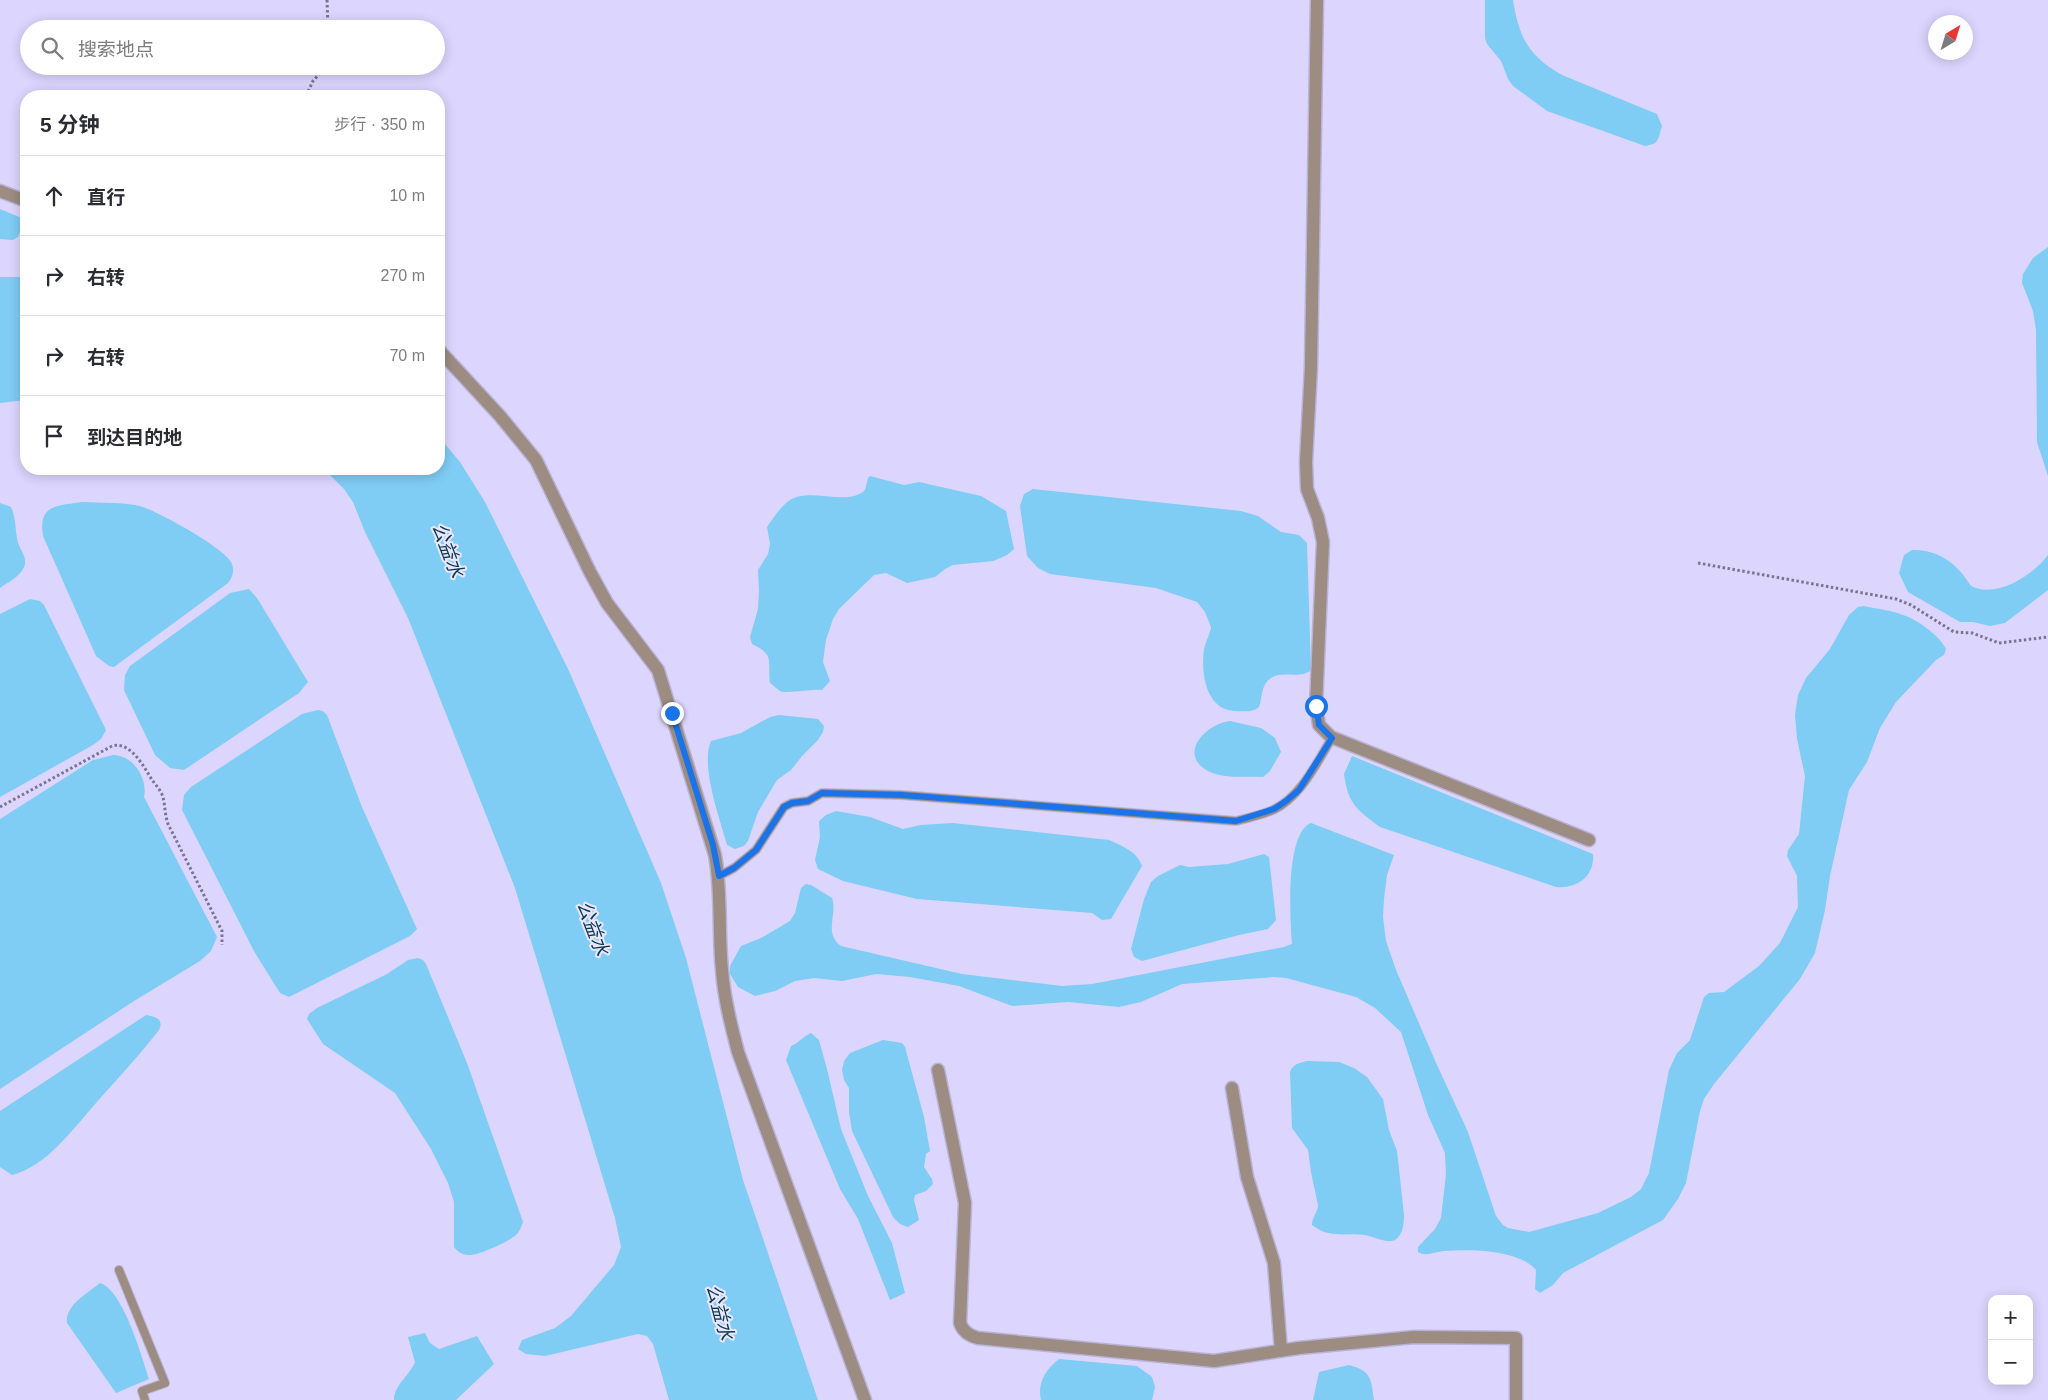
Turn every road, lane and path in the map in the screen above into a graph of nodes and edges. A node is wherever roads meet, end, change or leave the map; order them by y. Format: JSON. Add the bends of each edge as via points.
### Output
{"nodes":[{"id":1,"x":327,"y":0,"type":"edge"},
{"id":2,"x":1316,"y":0,"type":"edge"},
{"id":3,"x":328,"y":20,"type":"edge"},
{"id":4,"x":318,"y":75,"type":"edge"},
{"id":5,"x":309,"y":90,"type":"edge"},
{"id":6,"x":0,"y":192,"type":"edge"},
{"id":7,"x":20,"y":199,"type":"edge"},
{"id":8,"x":445,"y":356,"type":"edge"},
{"id":9,"x":1698,"y":563,"type":"dead end"},
{"id":10,"x":2048,"y":637,"type":"edge"},
{"id":11,"x":1332,"y":738,"type":"junction"},
{"id":12,"x":0,"y":807,"type":"edge"},
{"id":13,"x":1589,"y":840,"type":"dead end"},
{"id":14,"x":719,"y":876,"type":"junction"},
{"id":15,"x":222,"y":945,"type":"dead end"},
{"id":16,"x":938,"y":1070,"type":"dead end"},
{"id":17,"x":1232,"y":1088,"type":"dead end"},
{"id":18,"x":119,"y":1270,"type":"dead end"},
{"id":19,"x":1281,"y":1351,"type":"junction"},
{"id":20,"x":146,"y":1400,"type":"edge"},
{"id":21,"x":865,"y":1400,"type":"edge"},
{"id":22,"x":1516,"y":1400,"type":"edge"}],
"edges":[{"from":1,"to":3,"type":"path"},
{"from":2,"to":11,"type":"street","via":[[1311,367],[1306,462],[1307,488],[1323,542],[1317,718],[1319,725]]},
{"from":4,"to":5,"type":"path"},
{"from":6,"to":7,"type":"street"},
{"from":8,"to":14,"type":"street","via":[[536,460],[608,604],[658,670],[713,845]]},
{"from":9,"to":10,"type":"path","via":[[1896,599],[1954,632],[1972,633],[1998,643]]},
{"from":11,"to":13,"type":"street"},
{"from":11,"to":14,"type":"lane","via":[[1299,790],[1274,809],[1236,821],[902,795],[822,793],[808,801],[784,807],[756,850]]},
{"from":12,"to":15,"type":"path","via":[[112,746],[125,748],[136,755],[162,794],[168,824],[222,931]]},
{"from":14,"to":21,"type":"street","via":[[722,972],[738,1052]]},
{"from":16,"to":19,"type":"street","via":[[964,1203],[960,1323],[965,1331],[978,1338],[1214,1361]]},
{"from":17,"to":19,"type":"street","via":[[1247,1177],[1274,1264]]},
{"from":18,"to":20,"type":"lane","via":[[165,1383],[142,1391]]},
{"from":19,"to":22,"type":"street","via":[[1414,1336],[1516,1338]]}]}
